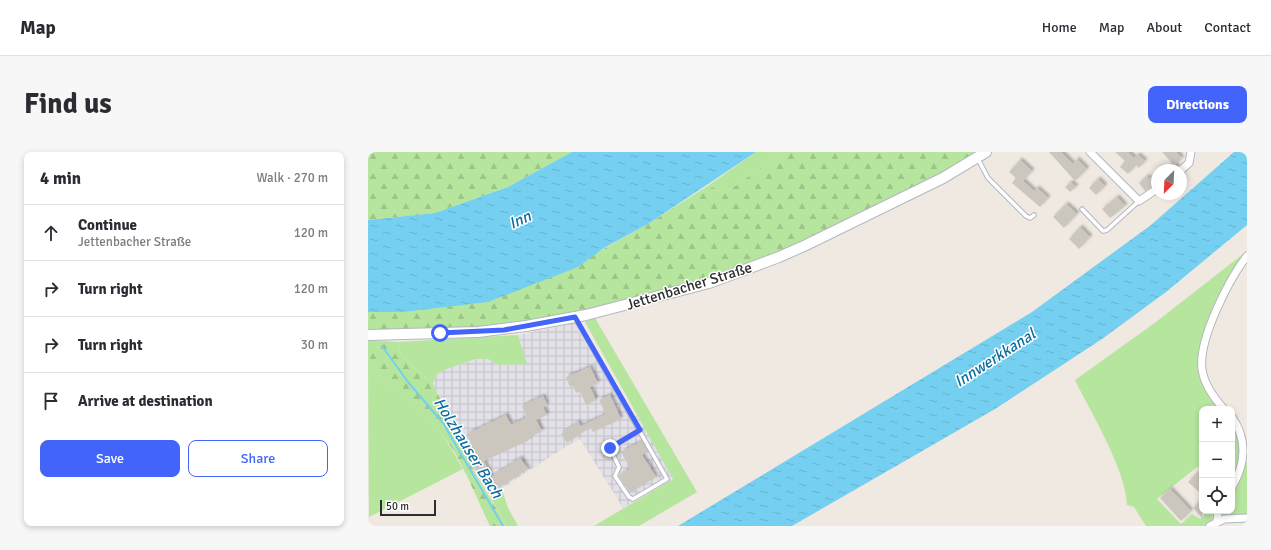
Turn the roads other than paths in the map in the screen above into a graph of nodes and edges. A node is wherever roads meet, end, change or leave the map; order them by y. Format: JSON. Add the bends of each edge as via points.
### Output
{"nodes":[{"id":1,"x":986,"y":152,"type":"edge"},
{"id":2,"x":1090,"y":152,"type":"edge"},
{"id":3,"x":1191,"y":152,"type":"edge"},
{"id":4,"x":977,"y":158,"type":"junction"},
{"id":5,"x":1187,"y":165,"type":"edge"},
{"id":6,"x":1151,"y":193,"type":"edge"},
{"id":7,"x":1139,"y":201,"type":"junction"},
{"id":8,"x":1082,"y":209,"type":"dead end"},
{"id":9,"x":1034,"y":215,"type":"dead end"},
{"id":10,"x":1247,"y":256,"type":"edge"},
{"id":11,"x":575,"y":317,"type":"junction"},
{"id":12,"x":368,"y":335,"type":"edge"},
{"id":13,"x":1221,"y":406,"type":"edge"},
{"id":14,"x":1235,"y":421,"type":"edge"},
{"id":15,"x":640,"y":430,"type":"junction"},
{"id":16,"x":1235,"y":481,"type":"edge"},
{"id":17,"x":1218,"y":514,"type":"edge"},
{"id":18,"x":1247,"y":518,"type":"edge"},
{"id":19,"x":1217,"y":521,"type":"junction"},
{"id":20,"x":1210,"y":526,"type":"edge"}],
"edges":[{"from":1,"to":4,"type":"street","name":"Jettenbacher Straße"},
{"from":2,"to":7,"type":"street"},
{"from":3,"to":5,"type":"street"},
{"from":4,"to":9,"type":"lane","via":[[988,178],[1026,216],[1030,218]]},
{"from":4,"to":11,"type":"street","name":"Jettenbacher Straße","via":[[930,184],[779,257],[709,283]]},
{"from":6,"to":7,"type":"street"},
{"from":7,"to":8,"type":"lane","via":[[1103,231]]},
{"from":10,"to":13,"type":"street","via":[[1221,301],[1202,355],[1205,382]]},
{"from":11,"to":12,"type":"street","name":"Jettenbacher Straße","via":[[485,331]]},
{"from":11,"to":15,"type":"lane"},
{"from":14,"to":16,"type":"street","via":[[1243,431],[1246,447],[1245,460]]},
{"from":15,"to":15,"type":"lane","via":[[668,479],[633,499],[615,476],[619,467],[610,448]]},
{"from":17,"to":19,"type":"street"},
{"from":18,"to":19,"type":"street"},
{"from":19,"to":20,"type":"street"}]}
